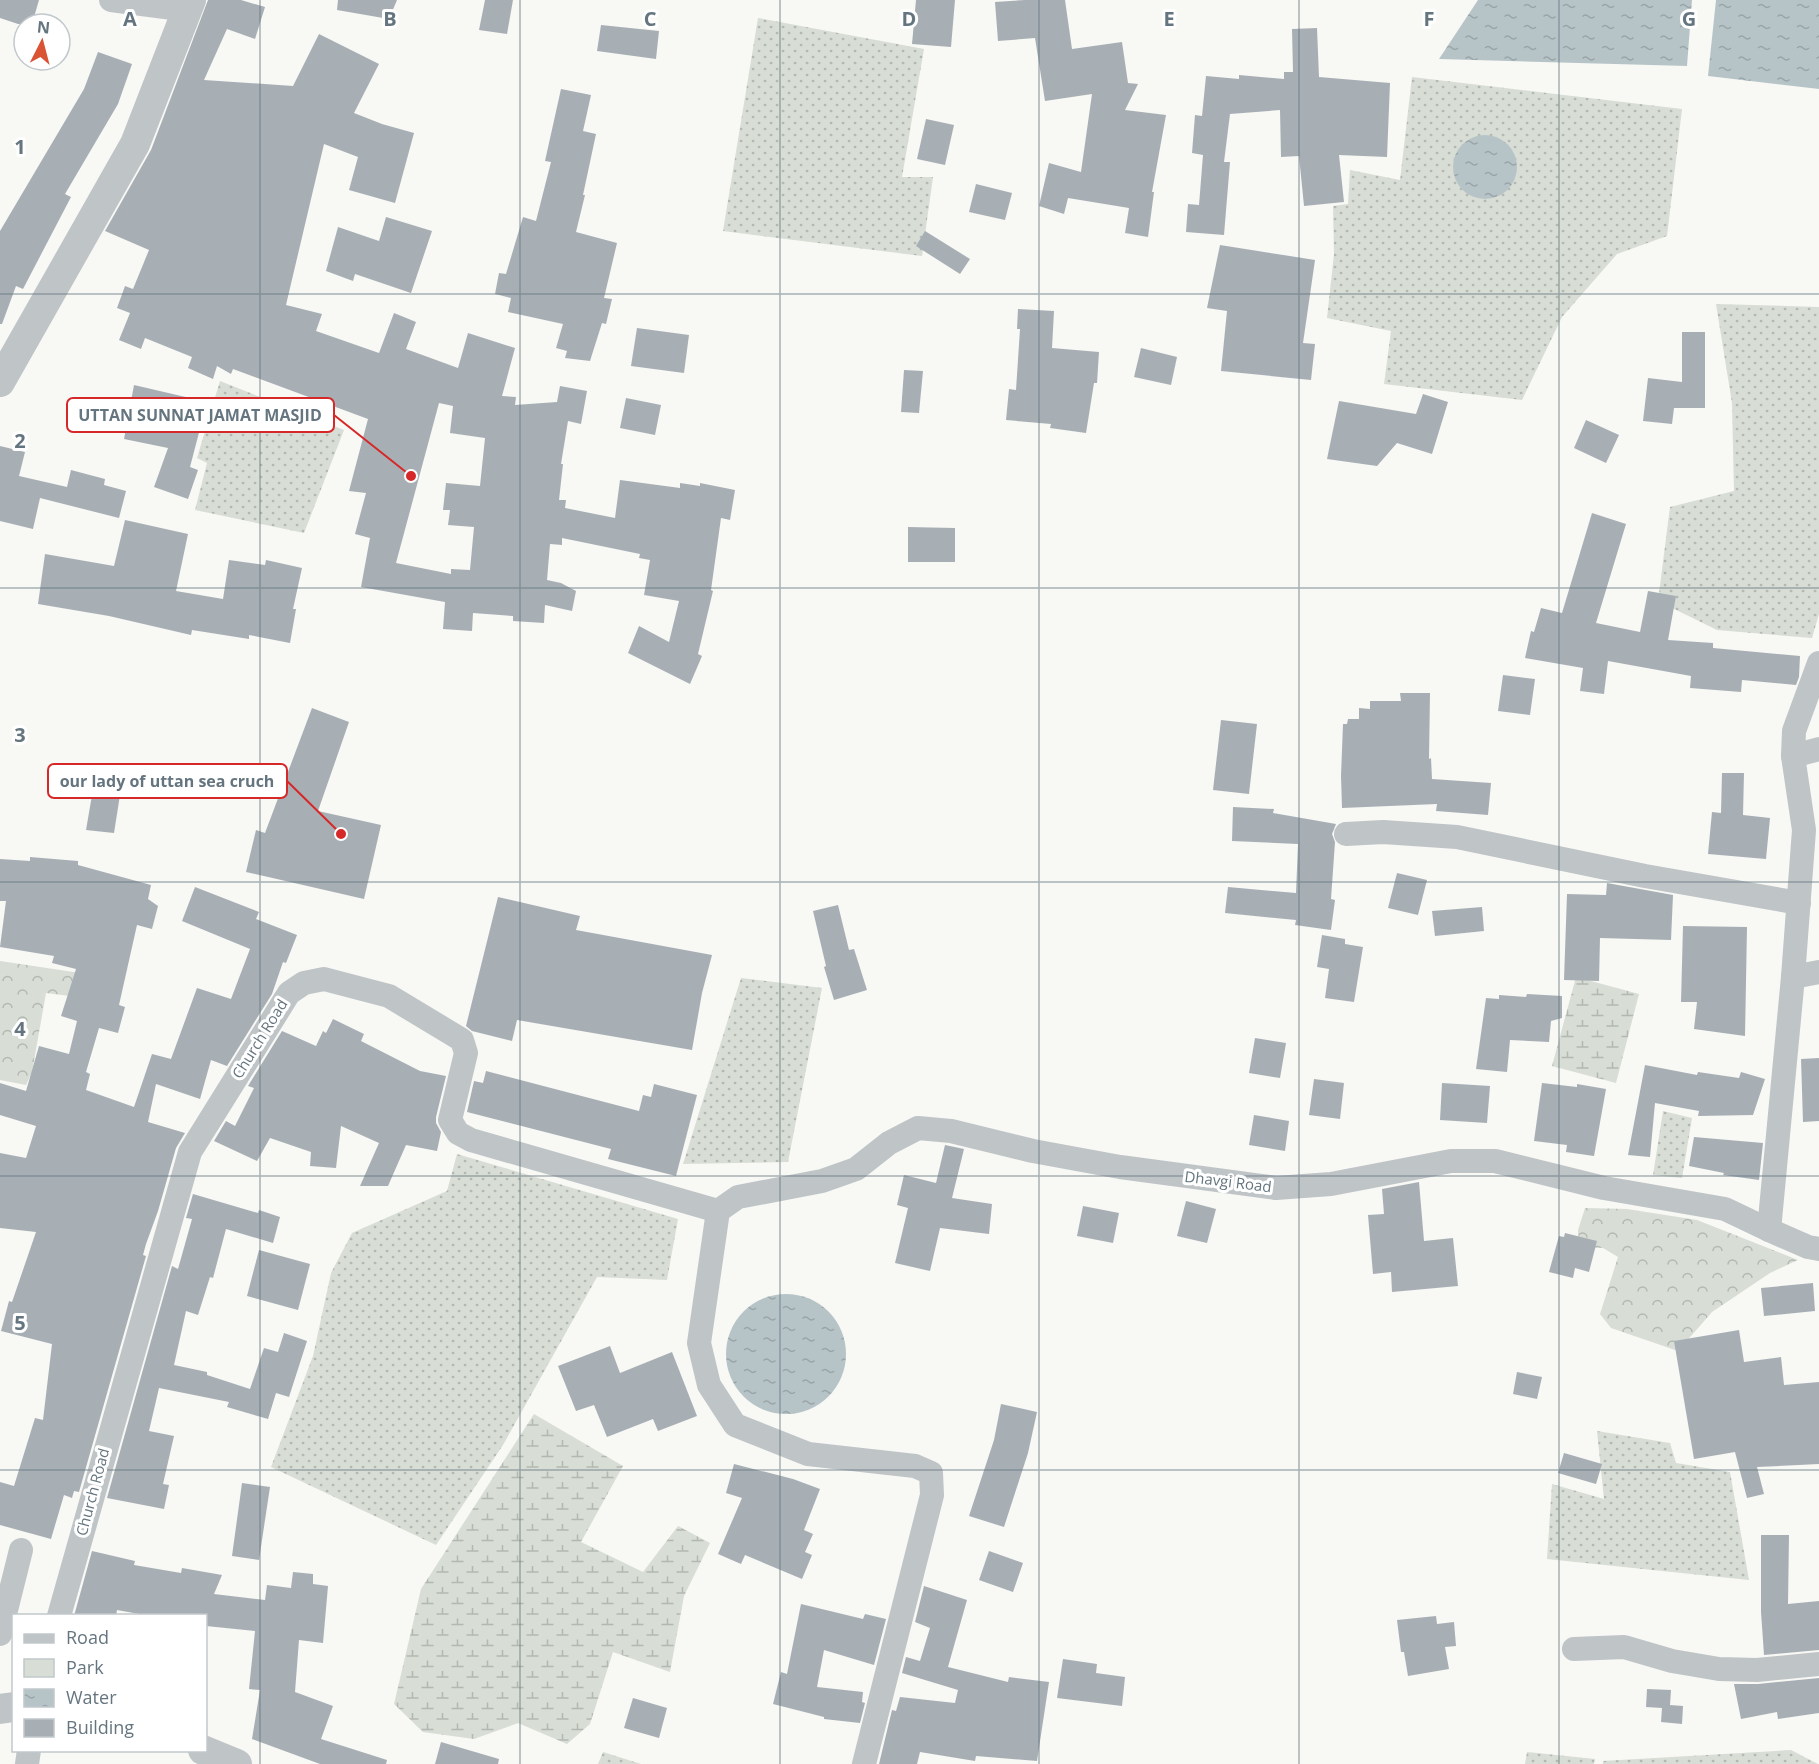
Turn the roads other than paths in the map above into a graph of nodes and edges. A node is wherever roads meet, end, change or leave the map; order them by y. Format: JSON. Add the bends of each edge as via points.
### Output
{"nodes":[{"id":1,"x":111,"y":0,"type":"edge"},
{"id":2,"x":190,"y":5,"type":"edge"},
{"id":3,"x":0,"y":382,"type":"edge"},
{"id":4,"x":1819,"y":663,"type":"edge"},
{"id":5,"x":1819,"y":749,"type":"edge"},
{"id":6,"x":1793,"y":756,"type":"junction"},
{"id":7,"x":1346,"y":834,"type":"dead end"},
{"id":8,"x":1799,"y":903,"type":"junction"},
{"id":9,"x":1819,"y":972,"type":"edge"},
{"id":10,"x":1793,"y":977,"type":"junction"},
{"id":11,"x":718,"y":1211,"type":"junction"},
{"id":12,"x":1769,"y":1230,"type":"junction"},
{"id":13,"x":1819,"y":1249,"type":"edge"},
{"id":14,"x":21,"y":1550,"type":"dead end"},
{"id":15,"x":60,"y":1614,"type":"edge"},
{"id":16,"x":0,"y":1634,"type":"edge"},
{"id":17,"x":1574,"y":1649,"type":"dead end"},
{"id":18,"x":1819,"y":1664,"type":"edge"},
{"id":19,"x":207,"y":1752,"type":"edge"},
{"id":20,"x":237,"y":1764,"type":"edge"},
{"id":21,"x":864,"y":1764,"type":"edge"}],
"edges":[{"from":1,"to":2,"type":"street","via":[[140,5]]},
{"from":2,"to":3,"type":"street","via":[[135,144]]},
{"from":4,"to":6,"type":"street","via":[[1794,730]]},
{"from":5,"to":6,"type":"street"},
{"from":6,"to":8,"type":"street","via":[[1804,830]]},
{"from":7,"to":8,"type":"street","via":[[1457,837]]},
{"from":8,"to":10,"type":"street"},
{"from":9,"to":10,"type":"street"},
{"from":10,"to":12,"type":"street"},
{"from":11,"to":12,"type":"street","name":"Dhavgi Road","via":[[738,1197],[822,1181],[856,1169],[889,1143],[918,1128],[951,1131],[1120,1167],[1276,1188],[1331,1184],[1451,1161],[1495,1161],[1604,1188],[1725,1209]]},
{"from":11,"to":15,"type":"street","name":"Church Road","via":[[471,1140],[458,1132],[450,1120],[466,1053],[462,1040],[389,996],[324,979],[304,983],[289,993],[190,1152]]},
{"from":11,"to":21,"type":"street","via":[[699,1343],[709,1385],[735,1425],[808,1454],[915,1466],[931,1473],[933,1495]]},
{"from":12,"to":13,"type":"street","name":"Dhavgi Road"},
{"from":14,"to":16,"type":"street"},
{"from":17,"to":18,"type":"street","via":[[1624,1647],[1719,1669]]},
{"from":19,"to":20,"type":"street"}]}
